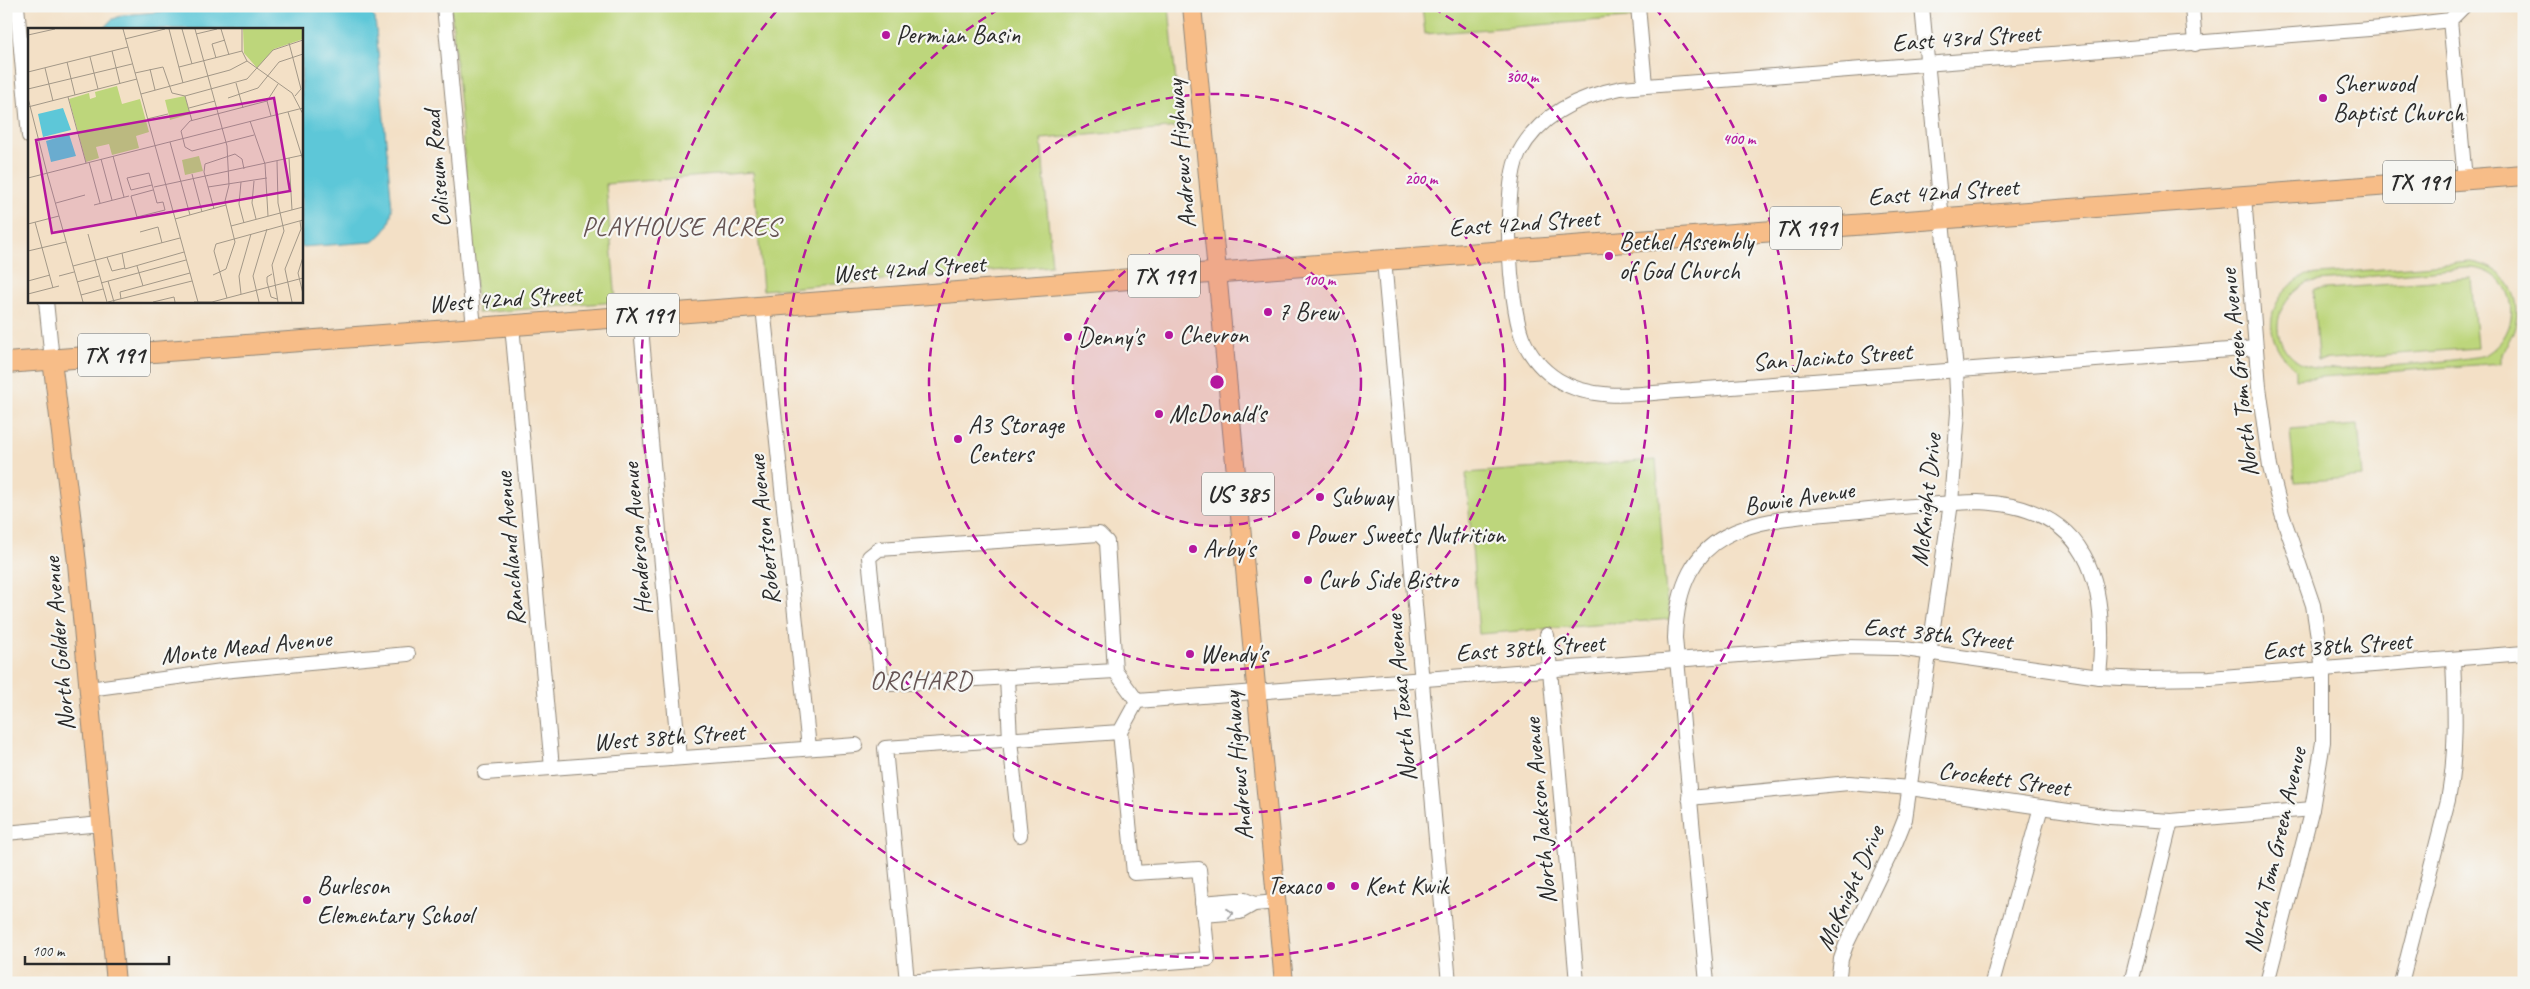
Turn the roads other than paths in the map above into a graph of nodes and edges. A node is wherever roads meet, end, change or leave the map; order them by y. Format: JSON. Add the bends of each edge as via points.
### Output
{"nodes":[{"id":1,"x":17,"y":6,"type":"edge"},
{"id":2,"x":444,"y":6,"type":"edge"},
{"id":3,"x":1192,"y":6,"type":"edge"},
{"id":4,"x":1638,"y":6,"type":"edge"},
{"id":5,"x":1922,"y":6,"type":"edge"},
{"id":6,"x":2192,"y":6,"type":"edge"},
{"id":7,"x":2464,"y":6,"type":"edge"},
{"id":8,"x":2450,"y":20,"type":"junction"},
{"id":9,"x":2195,"y":44,"type":"junction"},
{"id":10,"x":1927,"y":64,"type":"junction"},
{"id":11,"x":1645,"y":86,"type":"junction"},
{"id":12,"x":28,"y":125,"type":"edge"},
{"id":13,"x":2524,"y":175,"type":"edge"},
{"id":14,"x":2465,"y":179,"type":"junction"},
{"id":15,"x":2244,"y":196,"type":"junction"},
{"id":16,"x":1941,"y":218,"type":"junction"},
{"id":17,"x":1511,"y":250,"type":"junction"},
{"id":18,"x":1384,"y":260,"type":"junction"},
{"id":19,"x":1217,"y":272,"type":"junction"},
{"id":20,"x":46,"y":302,"type":"edge"},
{"id":21,"x":764,"y":307,"type":"junction"},
{"id":22,"x":640,"y":316,"type":"junction"},
{"id":23,"x":512,"y":325,"type":"junction"},
{"id":24,"x":474,"y":328,"type":"junction"},
{"id":25,"x":2256,"y":348,"type":"junction"},
{"id":26,"x":52,"y":360,"type":"junction"},
{"id":27,"x":6,"y":363,"type":"edge"},
{"id":28,"x":1956,"y":371,"type":"junction"},
{"id":29,"x":1951,"y":503,"type":"junction"},
{"id":30,"x":1547,"y":635,"type":"dead end"},
{"id":31,"x":1930,"y":652,"type":"junction"},
{"id":32,"x":2524,"y":653,"type":"edge"},
{"id":33,"x":408,"y":654,"type":"dead end"},
{"id":34,"x":1676,"y":660,"type":"junction"},
{"id":35,"x":2453,"y":660,"type":"junction"},
{"id":36,"x":1550,"y":669,"type":"junction"},
{"id":37,"x":2323,"y":669,"type":"junction"},
{"id":38,"x":1115,"y":671,"type":"junction"},
{"id":39,"x":1006,"y":677,"type":"junction"},
{"id":40,"x":2099,"y":677,"type":"junction"},
{"id":41,"x":1422,"y":679,"type":"junction"},
{"id":42,"x":89,"y":688,"type":"junction"},
{"id":43,"x":1257,"y":692,"type":"junction"},
{"id":44,"x":1137,"y":701,"type":"junction"},
{"id":45,"x":1120,"y":732,"type":"junction"},
{"id":46,"x":1010,"y":740,"type":"junction"},
{"id":47,"x":856,"y":745,"type":"dead end"},
{"id":48,"x":808,"y":748,"type":"junction"},
{"id":49,"x":679,"y":758,"type":"junction"},
{"id":50,"x":552,"y":768,"type":"junction"},
{"id":51,"x":486,"y":773,"type":"dead end"},
{"id":52,"x":1910,"y":788,"type":"junction"},
{"id":53,"x":1689,"y":798,"type":"junction"},
{"id":54,"x":2041,"y":807,"type":"junction"},
{"id":55,"x":2312,"y":809,"type":"junction"},
{"id":56,"x":2172,"y":821,"type":"junction"},
{"id":57,"x":101,"y":824,"type":"junction"},
{"id":58,"x":6,"y":833,"type":"edge"},
{"id":59,"x":1020,"y":835,"type":"dead end"},
{"id":60,"x":1277,"y":902,"type":"junction"},
{"id":61,"x":1203,"y":909,"type":"junction"},
{"id":62,"x":116,"y":983,"type":"edge"},
{"id":63,"x":1284,"y":983,"type":"edge"},
{"id":64,"x":1450,"y":983,"type":"edge"},
{"id":65,"x":1577,"y":983,"type":"edge"},
{"id":66,"x":1707,"y":983,"type":"edge"},
{"id":67,"x":1838,"y":983,"type":"edge"},
{"id":68,"x":1992,"y":983,"type":"edge"},
{"id":69,"x":2131,"y":983,"type":"edge"},
{"id":70,"x":2267,"y":983,"type":"edge"},
{"id":71,"x":2401,"y":983,"type":"edge"}],
"edges":[{"from":1,"to":12,"type":"street"},
{"from":2,"to":24,"type":"street","name":"Coliseum Road"},
{"from":3,"to":19,"type":"main road","name":"Andrews Highway","number":"US 385"},
{"from":4,"to":11,"type":"street"},
{"from":5,"to":10,"type":"street","name":"McKnight Drive"},
{"from":6,"to":9,"type":"street"},
{"from":7,"to":8,"type":"street"},
{"from":8,"to":9,"type":"street","name":"East 43rd Street"},
{"from":8,"to":14,"type":"street"},
{"from":9,"to":10,"type":"street","name":"East 43rd Street"},
{"from":10,"to":11,"type":"street","name":"East 43rd Street"},
{"from":10,"to":16,"type":"street","name":"McKnight Drive"},
{"from":11,"to":17,"type":"street","name":"East 43rd Street","via":[[1602,92],[1581,99],[1553,115],[1527,142],[1514,165],[1509,189]]},
{"from":13,"to":14,"type":"highway","name":"East 42nd Street","number":"TX 191"},
{"from":14,"to":15,"type":"highway","name":"East 42nd Street","number":"TX 191"},
{"from":15,"to":16,"type":"highway","name":"East 42nd Street","number":"TX 191"},
{"from":15,"to":25,"type":"street","name":"North Tom Green Avenue"},
{"from":16,"to":17,"type":"highway","name":"East 42nd Street","number":"TX 191"},
{"from":16,"to":28,"type":"street","name":"McKnight Drive"},
{"from":17,"to":18,"type":"highway","name":"East 42nd Street","number":"TX 191"},
{"from":17,"to":28,"type":"street","name":"San Jacinto Street","via":[[1518,323],[1529,351],[1558,381],[1588,392],[1674,391]]},
{"from":18,"to":19,"type":"highway","name":"East 42nd Street","number":"TX 191"},
{"from":18,"to":41,"type":"street","name":"North Texas Avenue"},
{"from":19,"to":21,"type":"highway","name":"West 42nd Street","number":"TX 191"},
{"from":19,"to":43,"type":"main road","name":"Andrews Highway","number":"US 385"},
{"from":20,"to":26,"type":"street","name":"North Golder Avenue"},
{"from":21,"to":22,"type":"highway","name":"West 42nd Street","number":"TX 191"},
{"from":21,"to":48,"type":"street","name":"Robertson Avenue"},
{"from":22,"to":23,"type":"highway","name":"West 42nd Street","number":"TX 191"},
{"from":22,"to":49,"type":"street","name":"Henderson Avenue"},
{"from":23,"to":24,"type":"highway","name":"West 42nd Street","number":"TX 191"},
{"from":23,"to":50,"type":"street","name":"Ranchland Avenue"},
{"from":24,"to":26,"type":"highway","name":"West 42nd Street","number":"TX 191"},
{"from":25,"to":28,"type":"street","name":"San Jacinto Street"},
{"from":25,"to":37,"type":"street","name":"North Tom Green Avenue","via":[[2270,467],[2282,514],[2313,605]]},
{"from":26,"to":27,"type":"highway","name":"West 42nd Street","number":"TX 191"},
{"from":26,"to":42,"type":"main road","name":"North Golder Avenue"},
{"from":28,"to":29,"type":"street","name":"McKnight Drive","via":[[1958,412]]},
{"from":29,"to":31,"type":"street","name":"McKnight Drive"},
{"from":29,"to":34,"type":"street","name":"Bowie Avenue","via":[[1774,520],[1731,532],[1703,553],[1682,588],[1676,621]]},
{"from":29,"to":40,"type":"street","name":"Bowie Avenue","via":[[1998,503],[2026,508],[2048,518],[2073,538],[2093,577],[2100,634]]},
{"from":30,"to":36,"type":"street","name":"North Jackson Avenue"},
{"from":31,"to":34,"type":"street","name":"East 38th Street","via":[[1845,647]]},
{"from":31,"to":40,"type":"street","name":"East 38th Street"},
{"from":31,"to":52,"type":"street","name":"McKnight Drive"},
{"from":32,"to":35,"type":"street","name":"East 38th Street"},
{"from":33,"to":42,"type":"street","name":"Monte Mead Avenue","via":[[213,672]]},
{"from":34,"to":36,"type":"street","name":"East 38th Street"},
{"from":34,"to":53,"type":"street","name":"Bowie Avenue"},
{"from":35,"to":37,"type":"street","name":"East 38th Street"},
{"from":35,"to":71,"type":"street","via":[[2453,773]]},
{"from":36,"to":41,"type":"street","name":"East 38th Street"},
{"from":36,"to":65,"type":"street","name":"North Jackson Avenue"},
{"from":37,"to":40,"type":"street","name":"East 38th Street","via":[[2179,679]]},
{"from":37,"to":55,"type":"street","name":"North Tom Green Avenue","via":[[2323,742]]},
{"from":38,"to":39,"type":"street"},
{"from":38,"to":39,"type":"street","via":[[1107,542],[1099,534],[879,549],[870,557],[882,676],[891,684]]},
{"from":38,"to":44,"type":"street"},
{"from":39,"to":46,"type":"street"},
{"from":41,"to":43,"type":"street","name":"East 38th Street"},
{"from":41,"to":64,"type":"street","name":"North Texas Avenue"},
{"from":42,"to":57,"type":"main road","name":"North Golder Avenue"},
{"from":43,"to":44,"type":"street"},
{"from":43,"to":60,"type":"main road","name":"Andrews Highway","number":"US 385"},
{"from":44,"to":45,"type":"street"},
{"from":45,"to":46,"type":"street"},
{"from":45,"to":61,"type":"street","via":[[1134,873],[1199,869]]},
{"from":46,"to":59,"type":"street"},
{"from":46,"to":61,"type":"street","via":[[885,748],[907,982],[1208,959]]},
{"from":47,"to":48,"type":"street","name":"West 38th Street"},
{"from":48,"to":49,"type":"street","name":"West 38th Street"},
{"from":49,"to":50,"type":"street","name":"West 38th Street"},
{"from":50,"to":51,"type":"street","name":"West 38th Street"},
{"from":52,"to":53,"type":"street","name":"Crockett Street","via":[[1849,783]]},
{"from":52,"to":54,"type":"street","name":"Crockett Street"},
{"from":52,"to":67,"type":"street","name":"McKnight Drive","via":[[1895,844],[1844,952]]},
{"from":53,"to":66,"type":"street","name":"Bowie Avenue"},
{"from":54,"to":56,"type":"street","name":"Crockett Street","via":[[2110,817]]},
{"from":54,"to":68,"type":"street"},
{"from":55,"to":56,"type":"street","name":"Crockett Street"},
{"from":55,"to":70,"type":"street","name":"North Tom Green Avenue"},
{"from":56,"to":69,"type":"street"},
{"from":57,"to":58,"type":"street"},
{"from":57,"to":62,"type":"main road","name":"North Golder Avenue"},
{"from":60,"to":61,"type":"street","via":[[1254,904],[1237,900]]},
{"from":60,"to":63,"type":"main road","name":"Andrews Highway","number":"US 385"}]}
